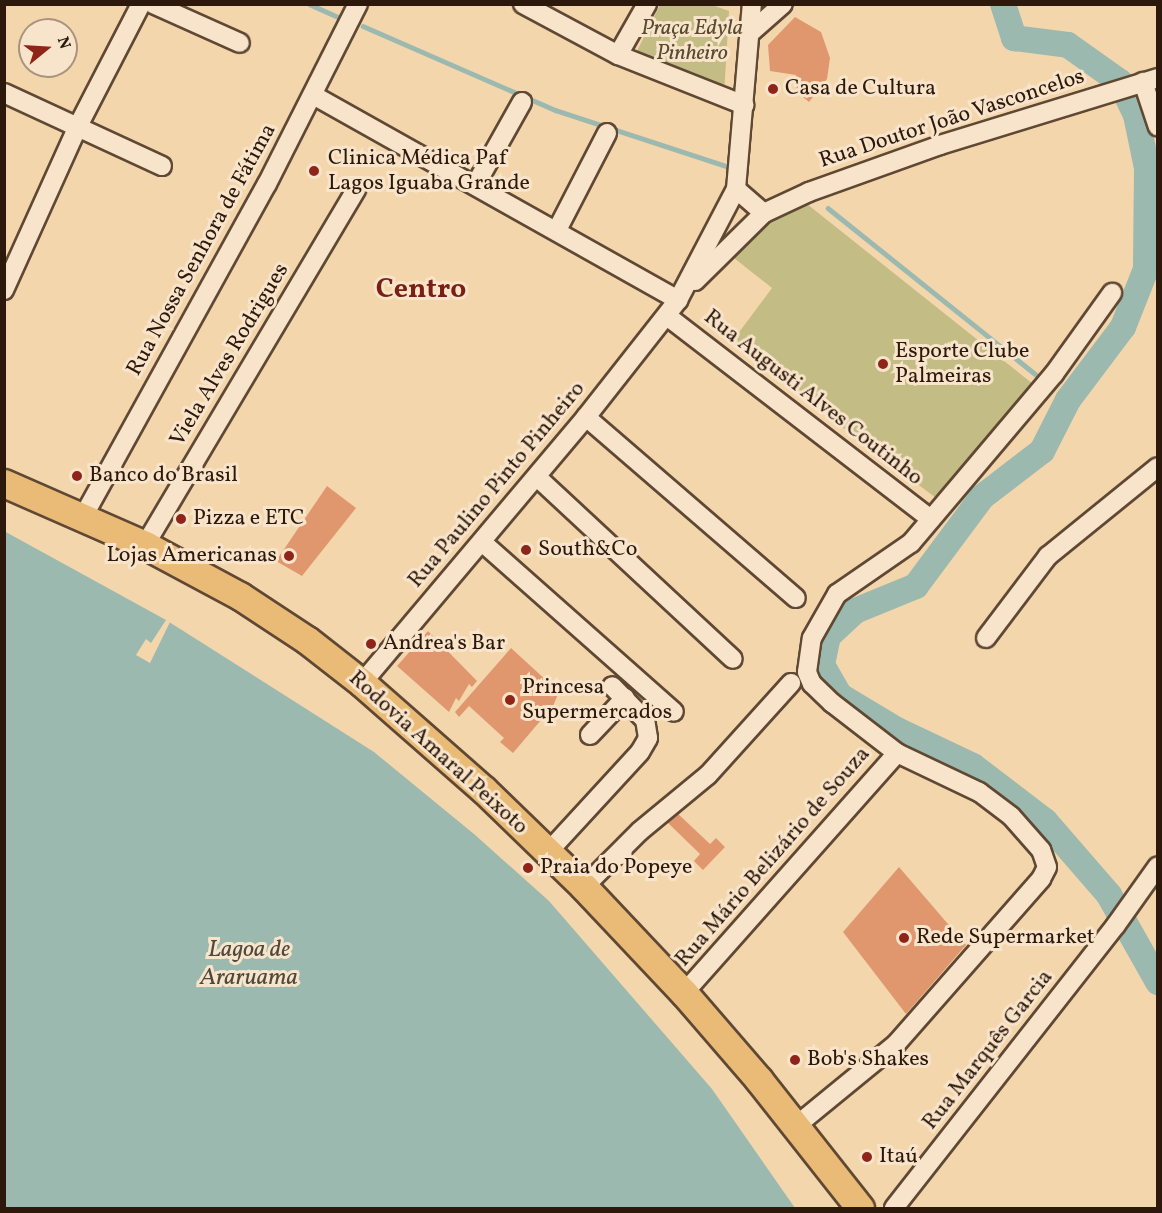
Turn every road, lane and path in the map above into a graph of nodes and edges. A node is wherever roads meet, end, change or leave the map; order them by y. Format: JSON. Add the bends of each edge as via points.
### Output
{"nodes":[{"id":1,"x":141,"y":4,"type":"edge"},
{"id":2,"x":153,"y":4,"type":"edge"},
{"id":3,"x":358,"y":4,"type":"edge"},
{"id":4,"x":523,"y":4,"type":"edge"},
{"id":5,"x":647,"y":4,"type":"edge"},
{"id":6,"x":752,"y":4,"type":"edge"},
{"id":7,"x":783,"y":4,"type":"edge"},
{"id":8,"x":749,"y":34,"type":"junction"},
{"id":9,"x":240,"y":43,"type":"dead end"},
{"id":10,"x":618,"y":55,"type":"junction"},
{"id":11,"x":1146,"y":81,"type":"edge"},
{"id":12,"x":4,"y":93,"type":"edge"},
{"id":13,"x":313,"y":95,"type":"junction"},
{"id":14,"x":522,"y":102,"type":"dead end"},
{"id":15,"x":744,"y":105,"type":"junction"},
{"id":16,"x":1158,"y":127,"type":"edge"},
{"id":17,"x":77,"y":128,"type":"junction"},
{"id":18,"x":607,"y":132,"type":"dead end"},
{"id":19,"x":162,"y":166,"type":"dead end"},
{"id":20,"x":476,"y":184,"type":"junction"},
{"id":21,"x":356,"y":189,"type":"dead end"},
{"id":22,"x":736,"y":189,"type":"junction"},
{"id":23,"x":764,"y":213,"type":"junction"},
{"id":24,"x":557,"y":230,"type":"junction"},
{"id":25,"x":715,"y":247,"type":"junction"},
{"id":26,"x":4,"y":290,"type":"edge"},
{"id":27,"x":1112,"y":292,"type":"dead end"},
{"id":28,"x":678,"y":300,"type":"junction"},
{"id":29,"x":667,"y":315,"type":"junction"},
{"id":30,"x":586,"y":417,"type":"junction"},
{"id":31,"x":1158,"y":467,"type":"edge"},
{"id":32,"x":537,"y":477,"type":"junction"},
{"id":33,"x":4,"y":483,"type":"edge"},
{"id":34,"x":83,"y":517,"type":"junction"},
{"id":35,"x":931,"y":519,"type":"junction"},
{"id":36,"x":482,"y":542,"type":"junction"},
{"id":37,"x":145,"y":545,"type":"junction"},
{"id":38,"x":796,"y":598,"type":"dead end"},
{"id":39,"x":986,"y":638,"type":"dead end"},
{"id":40,"x":733,"y":659,"type":"dead end"},
{"id":41,"x":362,"y":683,"type":"junction"},
{"id":42,"x":791,"y":683,"type":"dead end"},
{"id":43,"x":674,"y":712,"type":"dead end"},
{"id":44,"x":590,"y":735,"type":"dead end"},
{"id":45,"x":897,"y":753,"type":"junction"},
{"id":46,"x":549,"y":851,"type":"junction"},
{"id":47,"x":1158,"y":866,"type":"edge"},
{"id":48,"x":584,"y":887,"type":"junction"},
{"id":49,"x":684,"y":993,"type":"junction"},
{"id":50,"x":797,"y":1125,"type":"junction"},
{"id":51,"x":892,"y":1207,"type":"edge"},
{"id":52,"x":860,"y":1209,"type":"edge"}],
"edges":[{"from":1,"to":17,"type":"street"},
{"from":2,"to":9,"type":"street"},
{"from":3,"to":13,"type":"street","name":"Rua Nossa Senhora de Fátima"},
{"from":4,"to":10,"type":"street"},
{"from":5,"to":10,"type":"street"},
{"from":6,"to":8,"type":"street"},
{"from":7,"to":8,"type":"street"},
{"from":8,"to":15,"type":"street"},
{"from":10,"to":15,"type":"street"},
{"from":11,"to":16,"type":"street"},
{"from":11,"to":23,"type":"street","name":"Rua Doutor João Vasconcelos","via":[[847,176]]},
{"from":12,"to":17,"type":"street"},
{"from":13,"to":20,"type":"street"},
{"from":13,"to":34,"type":"street","name":"Rua Nossa Senhora de Fátima"},
{"from":14,"to":20,"type":"street"},
{"from":15,"to":22,"type":"street"},
{"from":17,"to":19,"type":"street"},
{"from":17,"to":26,"type":"street"},
{"from":18,"to":24,"type":"street"},
{"from":20,"to":24,"type":"street"},
{"from":21,"to":37,"type":"street","name":"Viela Alves Rodrigues"},
{"from":22,"to":23,"type":"street"},
{"from":22,"to":25,"type":"street"},
{"from":23,"to":25,"type":"street"},
{"from":24,"to":28,"type":"street"},
{"from":25,"to":28,"type":"street","name":"Rua Paulino Pinto Pinheiro"},
{"from":27,"to":35,"type":"street","via":[[1054,374]]},
{"from":28,"to":29,"type":"street","name":"Rua Paulino Pinto Pinheiro"},
{"from":29,"to":30,"type":"street","name":"Rua Paulino Pinto Pinheiro"},
{"from":29,"to":35,"type":"street","name":"Rua Augusti Alves Coutinho"},
{"from":30,"to":32,"type":"street","name":"Rua Paulino Pinto Pinheiro"},
{"from":30,"to":38,"type":"street"},
{"from":31,"to":39,"type":"street","via":[[1048,556]]},
{"from":32,"to":36,"type":"street","name":"Rua Paulino Pinto Pinheiro"},
{"from":32,"to":40,"type":"street"},
{"from":33,"to":34,"type":"highway","name":"Rodovia Amaral Peixoto"},
{"from":34,"to":37,"type":"highway","name":"Rodovia Amaral Peixoto"},
{"from":35,"to":45,"type":"street","via":[[895,557],[837,594],[812,638],[807,658],[812,684]]},
{"from":36,"to":41,"type":"street","name":"Rua Paulino Pinto Pinheiro"},
{"from":36,"to":43,"type":"street"},
{"from":37,"to":41,"type":"highway","name":"Rodovia Amaral Peixoto","via":[[240,596],[308,640]]},
{"from":41,"to":46,"type":"highway","name":"Rodovia Amaral Peixoto"},
{"from":42,"to":48,"type":"street","via":[[708,775],[640,831]]},
{"from":44,"to":46,"type":"street","via":[[618,692],[645,720],[648,738],[640,752]]},
{"from":45,"to":49,"type":"street","name":"Rua Mário Belizário de Souza"},
{"from":45,"to":50,"type":"street","via":[[980,792],[1011,816],[1041,850],[1047,867],[960,962],[877,1063]]},
{"from":46,"to":48,"type":"highway","name":"Rodovia Amaral Peixoto"},
{"from":47,"to":51,"type":"street","name":"Rua Marquês Garcia","via":[[1116,925]]},
{"from":48,"to":49,"type":"highway","name":"Rodovia Amaral Peixoto"},
{"from":49,"to":50,"type":"highway","name":"Rodovia Amaral Peixoto"},
{"from":50,"to":52,"type":"highway","name":"Rodovia Amaral Peixoto"}]}
